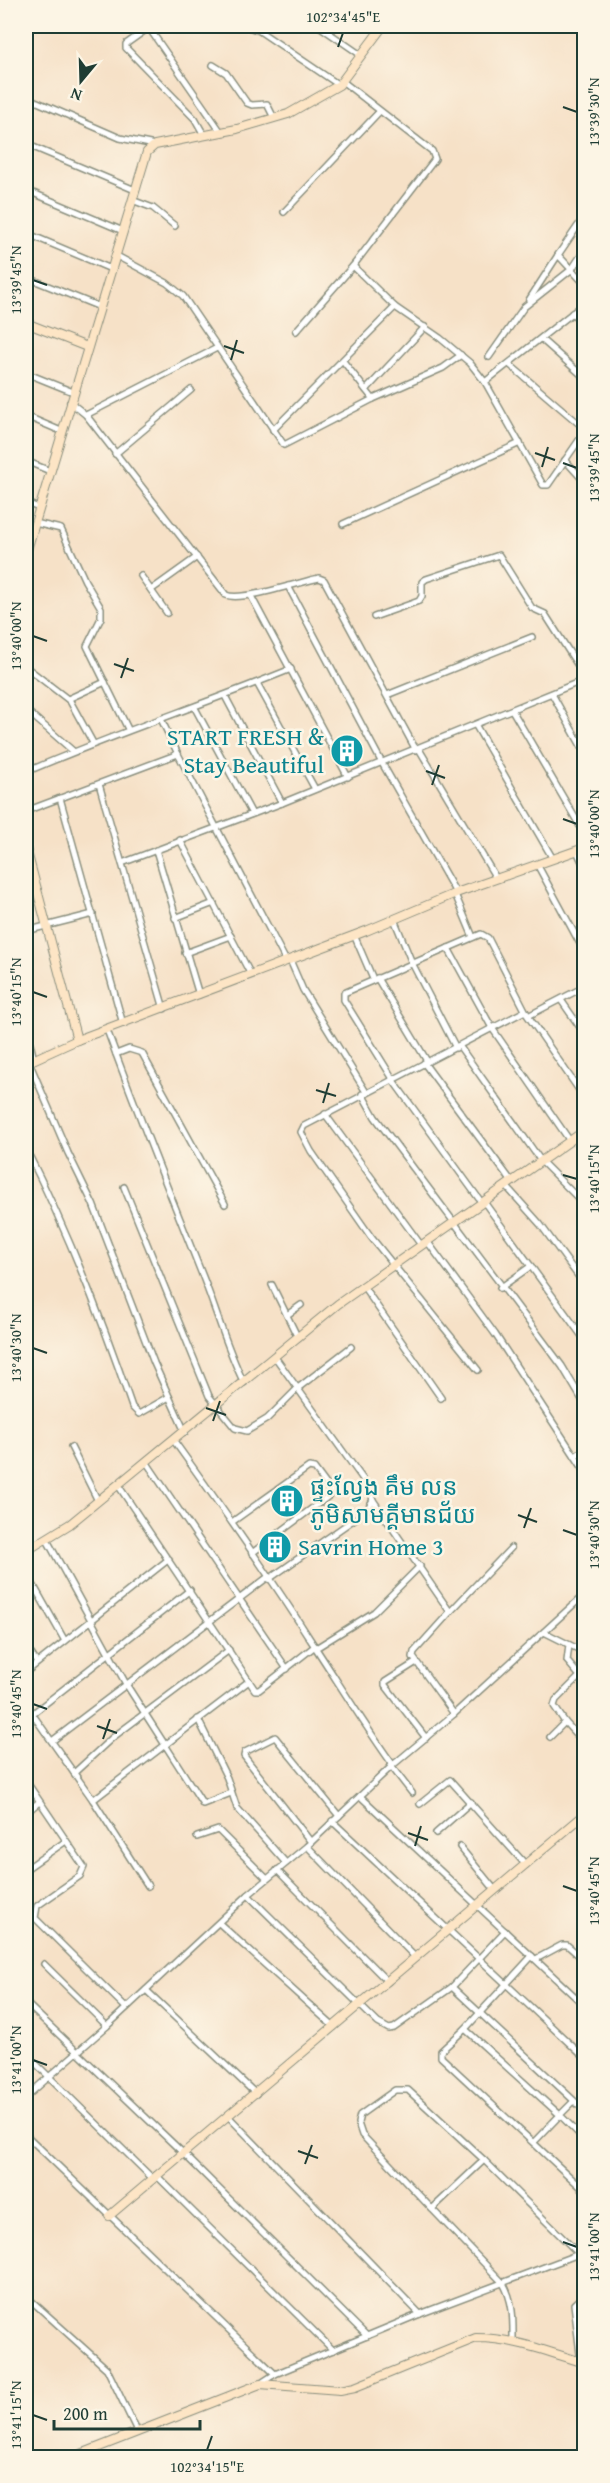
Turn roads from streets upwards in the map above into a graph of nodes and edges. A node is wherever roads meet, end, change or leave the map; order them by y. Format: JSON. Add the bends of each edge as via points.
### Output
{"nodes":[{"id":1,"x":245,"y":26,"type":"edge"},
{"id":2,"x":319,"y":26,"type":"edge"},
{"id":3,"x":383,"y":26,"type":"edge"},
{"id":4,"x":257,"y":28,"type":"edge"},
{"id":5,"x":362,"y":55,"type":"junction"},
{"id":6,"x":213,"y":65,"type":"dead end"},
{"id":7,"x":340,"y":83,"type":"junction"},
{"id":8,"x":26,"y":98,"type":"edge"},
{"id":9,"x":379,"y":112,"type":"junction"},
{"id":10,"x":274,"y":118,"type":"junction"},
{"id":11,"x":221,"y":132,"type":"junction"},
{"id":12,"x":204,"y":135,"type":"junction"},
{"id":13,"x":26,"y":144,"type":"edge"},
{"id":14,"x":154,"y":145,"type":"junction"},
{"id":15,"x":26,"y":190,"type":"edge"},
{"id":16,"x":135,"y":190,"type":"junction"},
{"id":17,"x":132,"y":200,"type":"junction"},
{"id":18,"x":284,"y":212,"type":"dead end"},
{"id":19,"x":585,"y":217,"type":"edge"},
{"id":20,"x":175,"y":226,"type":"dead end"},
{"id":21,"x":123,"y":231,"type":"junction"},
{"id":22,"x":26,"y":233,"type":"edge"},
{"id":23,"x":585,"y":251,"type":"edge"},
{"id":24,"x":116,"y":255,"type":"junction"},
{"id":25,"x":558,"y":255,"type":"junction"},
{"id":26,"x":353,"y":266,"type":"junction"},
{"id":27,"x":572,"y":268,"type":"junction"},
{"id":28,"x":111,"y":269,"type":"junction"},
{"id":29,"x":26,"y":277,"type":"edge"},
{"id":30,"x":585,"y":283,"type":"edge"},
{"id":31,"x":585,"y":304,"type":"edge"},
{"id":32,"x":100,"y":307,"type":"junction"},
{"id":33,"x":395,"y":307,"type":"junction"},
{"id":34,"x":524,"y":307,"type":"junction"},
{"id":35,"x":572,"y":313,"type":"junction"},
{"id":36,"x":26,"y":323,"type":"edge"},
{"id":37,"x":585,"y":324,"type":"edge"},
{"id":38,"x":425,"y":327,"type":"junction"},
{"id":39,"x":296,"y":331,"type":"dead end"},
{"id":40,"x":541,"y":339,"type":"junction"},
{"id":41,"x":87,"y":347,"type":"junction"},
{"id":42,"x":217,"y":348,"type":"junction"},
{"id":43,"x":461,"y":355,"type":"junction"},
{"id":44,"x":489,"y":357,"type":"dead end"},
{"id":45,"x":343,"y":361,"type":"junction"},
{"id":46,"x":509,"y":364,"type":"junction"},
{"id":47,"x":26,"y":373,"type":"edge"},
{"id":48,"x":585,"y":377,"type":"edge"},
{"id":49,"x":484,"y":382,"type":"junction"},
{"id":50,"x":191,"y":390,"type":"dead end"},
{"id":51,"x":366,"y":390,"type":"junction"},
{"id":52,"x":73,"y":392,"type":"junction"},
{"id":53,"x":373,"y":399,"type":"junction"},
{"id":54,"x":70,"y":402,"type":"junction"},
{"id":55,"x":86,"y":415,"type":"junction"},
{"id":56,"x":26,"y":416,"type":"edge"},
{"id":57,"x":585,"y":428,"type":"edge"},
{"id":58,"x":273,"y":430,"type":"junction"},
{"id":59,"x":61,"y":431,"type":"junction"},
{"id":60,"x":585,"y":434,"type":"edge"},
{"id":61,"x":520,"y":443,"type":"junction"},
{"id":62,"x":115,"y":454,"type":"junction"},
{"id":63,"x":565,"y":460,"type":"junction"},
{"id":64,"x":26,"y":461,"type":"edge"},
{"id":65,"x":50,"y":471,"type":"junction"},
{"id":66,"x":585,"y":481,"type":"edge"},
{"id":67,"x":26,"y":503,"type":"edge"},
{"id":68,"x":39,"y":508,"type":"junction"},
{"id":69,"x":35,"y":523,"type":"junction"},
{"id":70,"x":343,"y":524,"type":"dead end"},
{"id":71,"x":26,"y":550,"type":"edge"},
{"id":72,"x":197,"y":557,"type":"junction"},
{"id":73,"x":141,"y":576,"type":"dead end"},
{"id":74,"x":288,"y":586,"type":"junction"},
{"id":75,"x":151,"y":590,"type":"junction"},
{"id":76,"x":251,"y":596,"type":"junction"},
{"id":77,"x":167,"y":613,"type":"dead end"},
{"id":78,"x":374,"y":617,"type":"dead end"},
{"id":79,"x":532,"y":637,"type":"dead end"},
{"id":80,"x":26,"y":667,"type":"edge"},
{"id":81,"x":291,"y":669,"type":"junction"},
{"id":82,"x":585,"y":675,"type":"edge"},
{"id":83,"x":585,"y":680,"type":"edge"},
{"id":84,"x":105,"y":682,"type":"junction"},
{"id":85,"x":257,"y":683,"type":"junction"},
{"id":86,"x":552,"y":694,"type":"junction"},
{"id":87,"x":387,"y":695,"type":"junction"},
{"id":88,"x":225,"y":696,"type":"junction"},
{"id":89,"x":68,"y":699,"type":"junction"},
{"id":90,"x":195,"y":708,"type":"junction"},
{"id":91,"x":26,"y":710,"type":"edge"},
{"id":92,"x":512,"y":710,"type":"junction"},
{"id":93,"x":161,"y":719,"type":"junction"},
{"id":94,"x":476,"y":726,"type":"junction"},
{"id":95,"x":128,"y":729,"type":"junction"},
{"id":96,"x":93,"y":743,"type":"junction"},
{"id":97,"x":418,"y":749,"type":"junction"},
{"id":98,"x":73,"y":751,"type":"junction"},
{"id":99,"x":585,"y":751,"type":"edge"},
{"id":100,"x":178,"y":754,"type":"junction"},
{"id":101,"x":382,"y":763,"type":"junction"},
{"id":102,"x":26,"y":772,"type":"edge"},
{"id":103,"x":348,"y":777,"type":"junction"},
{"id":104,"x":99,"y":784,"type":"junction"},
{"id":105,"x":315,"y":789,"type":"junction"},
{"id":106,"x":60,"y":798,"type":"junction"},
{"id":107,"x":282,"y":803,"type":"junction"},
{"id":108,"x":26,"y":811,"type":"edge"},
{"id":109,"x":252,"y":814,"type":"junction"},
{"id":110,"x":218,"y":826,"type":"junction"},
{"id":111,"x":585,"y":833,"type":"edge"},
{"id":112,"x":180,"y":840,"type":"junction"},
{"id":113,"x":26,"y":848,"type":"edge"},
{"id":114,"x":581,"y":849,"type":"edge"},
{"id":115,"x":156,"y":850,"type":"junction"},
{"id":116,"x":553,"y":860,"type":"junction"},
{"id":117,"x":122,"y":862,"type":"junction"},
{"id":118,"x":538,"y":866,"type":"junction"},
{"id":119,"x":585,"y":866,"type":"edge"},
{"id":120,"x":496,"y":878,"type":"junction"},
{"id":121,"x":455,"y":893,"type":"junction"},
{"id":122,"x":214,"y":903,"type":"junction"},
{"id":123,"x":93,"y":914,"type":"junction"},
{"id":124,"x":175,"y":918,"type":"junction"},
{"id":125,"x":394,"y":919,"type":"junction"},
{"id":126,"x":47,"y":925,"type":"junction"},
{"id":127,"x":26,"y":931,"type":"edge"},
{"id":128,"x":354,"y":935,"type":"junction"},
{"id":129,"x":231,"y":936,"type":"junction"},
{"id":130,"x":472,"y":937,"type":"junction"},
{"id":131,"x":448,"y":948,"type":"junction"},
{"id":132,"x":585,"y":951,"type":"edge"},
{"id":133,"x":185,"y":953,"type":"junction"},
{"id":134,"x":288,"y":960,"type":"junction"},
{"id":135,"x":412,"y":963,"type":"junction"},
{"id":136,"x":251,"y":975,"type":"junction"},
{"id":137,"x":375,"y":979,"type":"junction"},
{"id":138,"x":585,"y":987,"type":"edge"},
{"id":139,"x":199,"y":995,"type":"junction"},
{"id":140,"x":561,"y":1000,"type":"junction"},
{"id":141,"x":164,"y":1009,"type":"junction"},
{"id":142,"x":526,"y":1013,"type":"junction"},
{"id":143,"x":123,"y":1024,"type":"junction"},
{"id":144,"x":26,"y":1026,"type":"edge"},
{"id":145,"x":492,"y":1028,"type":"junction"},
{"id":146,"x":107,"y":1030,"type":"junction"},
{"id":147,"x":585,"y":1033,"type":"edge"},
{"id":148,"x":77,"y":1040,"type":"junction"},
{"id":149,"x":458,"y":1048,"type":"junction"},
{"id":150,"x":116,"y":1054,"type":"junction"},
{"id":151,"x":30,"y":1062,"type":"edge"},
{"id":152,"x":426,"y":1062,"type":"junction"},
{"id":153,"x":392,"y":1079,"type":"junction"},
{"id":154,"x":364,"y":1093,"type":"junction"},
{"id":155,"x":585,"y":1096,"type":"edge"},
{"id":156,"x":325,"y":1114,"type":"junction"},
{"id":157,"x":583,"y":1135,"type":"edge"},
{"id":158,"x":570,"y":1141,"type":"junction"},
{"id":159,"x":26,"y":1149,"type":"edge"},
{"id":160,"x":541,"y":1161,"type":"junction"},
{"id":161,"x":509,"y":1184,"type":"junction"},
{"id":162,"x":124,"y":1187,"type":"dead end"},
{"id":163,"x":483,"y":1202,"type":"junction"},
{"id":164,"x":225,"y":1204,"type":"dead end"},
{"id":165,"x":585,"y":1204,"type":"edge"},
{"id":166,"x":453,"y":1223,"type":"junction"},
{"id":167,"x":424,"y":1243,"type":"junction"},
{"id":168,"x":393,"y":1265,"type":"junction"},
{"id":169,"x":531,"y":1266,"type":"junction"},
{"id":170,"x":585,"y":1284,"type":"edge"},
{"id":171,"x":272,"y":1285,"type":"dead end"},
{"id":172,"x":363,"y":1286,"type":"junction"},
{"id":173,"x":500,"y":1288,"type":"junction"},
{"id":174,"x":301,"y":1305,"type":"dead end"},
{"id":175,"x":287,"y":1315,"type":"junction"},
{"id":176,"x":298,"y":1338,"type":"junction"},
{"id":177,"x":585,"y":1340,"type":"edge"},
{"id":178,"x":351,"y":1347,"type":"dead end"},
{"id":179,"x":275,"y":1357,"type":"junction"},
{"id":180,"x":478,"y":1370,"type":"dead end"},
{"id":181,"x":244,"y":1383,"type":"junction"},
{"id":182,"x":298,"y":1388,"type":"junction"},
{"id":183,"x":169,"y":1397,"type":"junction"},
{"id":184,"x":441,"y":1398,"type":"dead end"},
{"id":185,"x":585,"y":1403,"type":"edge"},
{"id":186,"x":215,"y":1407,"type":"junction"},
{"id":187,"x":185,"y":1432,"type":"junction"},
{"id":188,"x":26,"y":1438,"type":"edge"},
{"id":189,"x":174,"y":1441,"type":"junction"},
{"id":190,"x":71,"y":1447,"type":"dead end"},
{"id":191,"x":28,"y":1448,"type":"dead end"},
{"id":192,"x":585,"y":1450,"type":"edge"},
{"id":193,"x":574,"y":1456,"type":"junction"},
{"id":194,"x":147,"y":1462,"type":"junction"},
{"id":195,"x":585,"y":1470,"type":"edge"},
{"id":196,"x":118,"y":1485,"type":"junction"},
{"id":197,"x":373,"y":1500,"type":"junction"},
{"id":198,"x":98,"y":1501,"type":"junction"},
{"id":199,"x":232,"y":1522,"type":"junction"},
{"id":200,"x":45,"y":1538,"type":"junction"},
{"id":201,"x":511,"y":1548,"type":"dead end"},
{"id":202,"x":26,"y":1551,"type":"edge"},
{"id":203,"x":252,"y":1552,"type":"junction"},
{"id":204,"x":169,"y":1559,"type":"junction"},
{"id":205,"x":420,"y":1566,"type":"junction"},
{"id":206,"x":26,"y":1572,"type":"edge"},
{"id":207,"x":269,"y":1578,"type":"junction"},
{"id":208,"x":190,"y":1590,"type":"junction"},
{"id":209,"x":585,"y":1595,"type":"edge"},
{"id":210,"x":240,"y":1600,"type":"junction"},
{"id":211,"x":450,"y":1612,"type":"junction"},
{"id":212,"x":90,"y":1620,"type":"junction"},
{"id":213,"x":212,"y":1622,"type":"junction"},
{"id":214,"x":544,"y":1632,"type":"junction"},
{"id":215,"x":65,"y":1641,"type":"junction"},
{"id":216,"x":569,"y":1645,"type":"junction"},
{"id":217,"x":26,"y":1646,"type":"edge"},
{"id":218,"x":315,"y":1647,"type":"junction"},
{"id":219,"x":229,"y":1650,"type":"junction"},
{"id":220,"x":108,"y":1652,"type":"junction"},
{"id":221,"x":585,"y":1652,"type":"edge"},
{"id":222,"x":37,"y":1663,"type":"junction"},
{"id":223,"x":415,"y":1663,"type":"junction"},
{"id":224,"x":287,"y":1669,"type":"junction"},
{"id":225,"x":26,"y":1672,"type":"edge"},
{"id":226,"x":580,"y":1676,"type":"junction"},
{"id":227,"x":249,"y":1681,"type":"junction"},
{"id":228,"x":585,"y":1682,"type":"edge"},
{"id":229,"x":126,"y":1684,"type":"junction"},
{"id":230,"x":26,"y":1705,"type":"edge"},
{"id":231,"x":145,"y":1713,"type":"junction"},
{"id":232,"x":32,"y":1714,"type":"junction"},
{"id":233,"x":454,"y":1714,"type":"junction"},
{"id":234,"x":198,"y":1719,"type":"junction"},
{"id":235,"x":566,"y":1722,"type":"junction"},
{"id":236,"x":550,"y":1737,"type":"dead end"},
{"id":237,"x":426,"y":1738,"type":"junction"},
{"id":238,"x":52,"y":1741,"type":"junction"},
{"id":239,"x":165,"y":1743,"type":"junction"},
{"id":240,"x":585,"y":1743,"type":"edge"},
{"id":241,"x":392,"y":1766,"type":"junction"},
{"id":242,"x":74,"y":1773,"type":"junction"},
{"id":243,"x":26,"y":1781,"type":"edge"},
{"id":244,"x":231,"y":1793,"type":"junction"},
{"id":245,"x":412,"y":1793,"type":"dead end"},
{"id":246,"x":360,"y":1796,"type":"junction"},
{"id":247,"x":93,"y":1800,"type":"junction"},
{"id":248,"x":39,"y":1802,"type":"junction"},
{"id":249,"x":471,"y":1802,"type":"junction"},
{"id":250,"x":420,"y":1804,"type":"dead end"},
{"id":251,"x":26,"y":1813,"type":"edge"},
{"id":252,"x":585,"y":1815,"type":"edge"},
{"id":253,"x":339,"y":1816,"type":"junction"},
{"id":254,"x":332,"y":1821,"type":"junction"},
{"id":255,"x":436,"y":1833,"type":"dead end"},
{"id":256,"x":197,"y":1837,"type":"dead end"},
{"id":257,"x":66,"y":1841,"type":"junction"},
{"id":258,"x":309,"y":1844,"type":"junction"},
{"id":259,"x":460,"y":1847,"type":"dead end"},
{"id":260,"x":286,"y":1863,"type":"junction"},
{"id":261,"x":526,"y":1865,"type":"junction"},
{"id":262,"x":26,"y":1869,"type":"edge"},
{"id":263,"x":277,"y":1870,"type":"junction"},
{"id":264,"x":267,"y":1879,"type":"junction"},
{"id":265,"x":147,"y":1886,"type":"dead end"},
{"id":266,"x":495,"y":1890,"type":"junction"},
{"id":267,"x":248,"y":1895,"type":"junction"},
{"id":268,"x":475,"y":1906,"type":"junction"},
{"id":269,"x":219,"y":1923,"type":"junction"},
{"id":270,"x":447,"y":1931,"type":"junction"},
{"id":271,"x":505,"y":1931,"type":"junction"},
{"id":272,"x":416,"y":1958,"type":"junction"},
{"id":273,"x":534,"y":1958,"type":"junction"},
{"id":274,"x":479,"y":1960,"type":"junction"},
{"id":275,"x":585,"y":1960,"type":"edge"},
{"id":276,"x":44,"y":1964,"type":"dead end"},
{"id":277,"x":388,"y":1982,"type":"junction"},
{"id":278,"x":507,"y":1984,"type":"junction"},
{"id":279,"x":452,"y":1987,"type":"junction"},
{"id":280,"x":146,"y":1990,"type":"junction"},
{"id":281,"x":26,"y":2003,"type":"edge"},
{"id":282,"x":360,"y":2003,"type":"junction"},
{"id":283,"x":585,"y":2005,"type":"edge"},
{"id":284,"x":126,"y":2008,"type":"junction"},
{"id":285,"x":480,"y":2013,"type":"junction"},
{"id":286,"x":107,"y":2026,"type":"junction"},
{"id":287,"x":334,"y":2027,"type":"junction"},
{"id":288,"x":465,"y":2029,"type":"junction"},
{"id":289,"x":77,"y":2051,"type":"junction"},
{"id":290,"x":26,"y":2054,"type":"edge"},
{"id":291,"x":585,"y":2057,"type":"edge"},
{"id":292,"x":48,"y":2075,"type":"junction"},
{"id":293,"x":256,"y":2094,"type":"junction"},
{"id":294,"x":26,"y":2097,"type":"edge"},
{"id":295,"x":585,"y":2100,"type":"edge"},
{"id":296,"x":574,"y":2101,"type":"junction"},
{"id":297,"x":582,"y":2108,"type":"edge"},
{"id":298,"x":560,"y":2115,"type":"junction"},
{"id":299,"x":229,"y":2117,"type":"junction"},
{"id":300,"x":26,"y":2135,"type":"edge"},
{"id":301,"x":585,"y":2139,"type":"edge"},
{"id":302,"x":534,"y":2142,"type":"junction"},
{"id":303,"x":184,"y":2154,"type":"junction"},
{"id":304,"x":484,"y":2160,"type":"junction"},
{"id":305,"x":154,"y":2176,"type":"junction"},
{"id":306,"x":585,"y":2190,"type":"edge"},
{"id":307,"x":432,"y":2209,"type":"junction"},
{"id":308,"x":109,"y":2216,"type":"junction"},
{"id":309,"x":582,"y":2253,"type":"edge"},
{"id":310,"x":503,"y":2283,"type":"junction"},
{"id":311,"x":585,"y":2295,"type":"edge"},
{"id":312,"x":26,"y":2296,"type":"edge"},
{"id":313,"x":420,"y":2314,"type":"junction"},
{"id":314,"x":367,"y":2336,"type":"junction"},
{"id":315,"x":581,"y":2341,"type":"edge"},
{"id":316,"x":513,"y":2342,"type":"junction"},
{"id":317,"x":333,"y":2350,"type":"junction"},
{"id":318,"x":583,"y":2362,"type":"edge"},
{"id":319,"x":275,"y":2374,"type":"junction"},
{"id":320,"x":260,"y":2384,"type":"junction"},
{"id":321,"x":137,"y":2431,"type":"junction"},
{"id":322,"x":71,"y":2457,"type":"edge"}],
"edges":[{"from":1,"to":4,"type":"street"},
{"from":2,"to":5,"type":"street"},
{"from":3,"to":5,"type":"street"},
{"from":4,"to":7,"type":"street"},
{"from":5,"to":7,"type":"street"},
{"from":6,"to":10,"type":"street","via":[[226,73],[247,103],[267,104]]},
{"from":7,"to":9,"type":"street"},
{"from":7,"to":10,"type":"street","via":[[288,114]]},
{"from":8,"to":14,"type":"street","via":[[120,138]]},
{"from":9,"to":18,"type":"street"},
{"from":9,"to":26,"type":"street","via":[[432,152],[435,159]]},
{"from":10,"to":11,"type":"street"},
{"from":11,"to":12,"type":"street"},
{"from":11,"to":12,"type":"street","via":[[147,29],[126,48],[195,119]]},
{"from":12,"to":14,"type":"street"},
{"from":13,"to":16,"type":"street"},
{"from":14,"to":16,"type":"street","via":[[145,156]]},
{"from":15,"to":21,"type":"street"},
{"from":16,"to":17,"type":"street"},
{"from":17,"to":20,"type":"street","via":[[153,208]]},
{"from":17,"to":21,"type":"street"},
{"from":19,"to":25,"type":"street"},
{"from":21,"to":24,"type":"street"},
{"from":22,"to":28,"type":"street"},
{"from":23,"to":27,"type":"street"},
{"from":24,"to":28,"type":"street"},
{"from":24,"to":42,"type":"street","via":[[180,293]]},
{"from":25,"to":27,"type":"street"},
{"from":25,"to":34,"type":"street"},
{"from":26,"to":33,"type":"street"},
{"from":26,"to":39,"type":"street"},
{"from":27,"to":30,"type":"street"},
{"from":27,"to":34,"type":"street"},
{"from":28,"to":32,"type":"street"},
{"from":29,"to":32,"type":"street"},
{"from":31,"to":35,"type":"street"},
{"from":32,"to":41,"type":"street"},
{"from":33,"to":38,"type":"street"},
{"from":33,"to":45,"type":"street"},
{"from":34,"to":44,"type":"street"},
{"from":35,"to":37,"type":"street"},
{"from":35,"to":40,"type":"street"},
{"from":36,"to":41,"type":"street"},
{"from":38,"to":43,"type":"street"},
{"from":38,"to":51,"type":"street"},
{"from":40,"to":46,"type":"street"},
{"from":40,"to":48,"type":"street"},
{"from":41,"to":52,"type":"street"},
{"from":42,"to":55,"type":"street"},
{"from":42,"to":58,"type":"street"},
{"from":43,"to":49,"type":"street"},
{"from":43,"to":53,"type":"street","via":[[442,368]]},
{"from":45,"to":51,"type":"street"},
{"from":45,"to":58,"type":"street"},
{"from":46,"to":49,"type":"street"},
{"from":46,"to":57,"type":"street"},
{"from":47,"to":52,"type":"street"},
{"from":49,"to":61,"type":"street"},
{"from":50,"to":62,"type":"street"},
{"from":51,"to":53,"type":"street"},
{"from":52,"to":54,"type":"street"},
{"from":53,"to":58,"type":"street","via":[[284,445]]},
{"from":54,"to":55,"type":"street"},
{"from":54,"to":59,"type":"street"},
{"from":55,"to":62,"type":"street"},
{"from":56,"to":59,"type":"street"},
{"from":59,"to":65,"type":"street"},
{"from":60,"to":63,"type":"street"},
{"from":61,"to":63,"type":"street","via":[[546,486]]},
{"from":61,"to":70,"type":"street"},
{"from":62,"to":72,"type":"street"},
{"from":63,"to":66,"type":"street"},
{"from":64,"to":65,"type":"street"},
{"from":65,"to":68,"type":"street"},
{"from":67,"to":68,"type":"street"},
{"from":68,"to":69,"type":"street"},
{"from":69,"to":71,"type":"street"},
{"from":69,"to":84,"type":"street","via":[[61,529],[101,608],[101,618],[87,646]]},
{"from":72,"to":75,"type":"street"},
{"from":72,"to":76,"type":"street","via":[[226,595]]},
{"from":73,"to":75,"type":"street"},
{"from":74,"to":76,"type":"street"},
{"from":74,"to":87,"type":"street","via":[[319,578],[327,584]]},
{"from":74,"to":101,"type":"street"},
{"from":75,"to":77,"type":"street"},
{"from":76,"to":81,"type":"street"},
{"from":78,"to":82,"type":"street","via":[[419,601],[426,579],[500,555],[532,608],[545,614]]},
{"from":79,"to":87,"type":"street"},
{"from":80,"to":89,"type":"street"},
{"from":81,"to":85,"type":"street"},
{"from":81,"to":103,"type":"street"},
{"from":83,"to":86,"type":"street"},
{"from":84,"to":89,"type":"street"},
{"from":84,"to":95,"type":"street"},
{"from":85,"to":88,"type":"street"},
{"from":85,"to":105,"type":"street"},
{"from":86,"to":92,"type":"street"},
{"from":86,"to":99,"type":"street"},
{"from":87,"to":97,"type":"street"},
{"from":88,"to":90,"type":"street"},
{"from":88,"to":107,"type":"street"},
{"from":89,"to":96,"type":"street"},
{"from":90,"to":93,"type":"street"},
{"from":90,"to":109,"type":"street"},
{"from":91,"to":98,"type":"street"},
{"from":92,"to":94,"type":"street"},
{"from":92,"to":111,"type":"street"},
{"from":93,"to":95,"type":"street"},
{"from":93,"to":100,"type":"street"},
{"from":94,"to":97,"type":"street"},
{"from":94,"to":116,"type":"street"},
{"from":95,"to":96,"type":"street"},
{"from":96,"to":98,"type":"street"},
{"from":97,"to":101,"type":"street"},
{"from":97,"to":120,"type":"street"},
{"from":98,"to":102,"type":"street"},
{"from":100,"to":104,"type":"street"},
{"from":100,"to":110,"type":"street"},
{"from":101,"to":103,"type":"street"},
{"from":101,"to":121,"type":"street"},
{"from":103,"to":105,"type":"street"},
{"from":104,"to":106,"type":"street"},
{"from":104,"to":117,"type":"street"},
{"from":105,"to":107,"type":"street"},
{"from":106,"to":108,"type":"street"},
{"from":106,"to":123,"type":"street"},
{"from":107,"to":109,"type":"street"},
{"from":109,"to":110,"type":"street"},
{"from":110,"to":112,"type":"street"},
{"from":110,"to":134,"type":"street"},
{"from":112,"to":115,"type":"street"},
{"from":112,"to":122,"type":"street"},
{"from":113,"to":126,"type":"street"},
{"from":114,"to":116,"type":"street"},
{"from":114,"to":119,"type":"street"},
{"from":115,"to":117,"type":"street"},
{"from":115,"to":124,"type":"street"},
{"from":116,"to":118,"type":"street"},
{"from":117,"to":141,"type":"street"},
{"from":118,"to":120,"type":"street"},
{"from":118,"to":132,"type":"street"},
{"from":120,"to":121,"type":"street"},
{"from":121,"to":125,"type":"street"},
{"from":121,"to":130,"type":"street"},
{"from":122,"to":124,"type":"street"},
{"from":122,"to":129,"type":"street"},
{"from":123,"to":126,"type":"street"},
{"from":123,"to":143,"type":"street"},
{"from":124,"to":133,"type":"street"},
{"from":125,"to":128,"type":"street"},
{"from":125,"to":135,"type":"street"},
{"from":126,"to":127,"type":"street"},
{"from":126,"to":148,"type":"street"},
{"from":128,"to":134,"type":"street"},
{"from":128,"to":137,"type":"street"},
{"from":129,"to":133,"type":"street"},
{"from":129,"to":136,"type":"street"},
{"from":130,"to":131,"type":"street"},
{"from":130,"to":142,"type":"street","via":[[481,934],[488,938]]},
{"from":131,"to":135,"type":"street"},
{"from":131,"to":145,"type":"street"},
{"from":133,"to":139,"type":"street"},
{"from":134,"to":136,"type":"street"},
{"from":134,"to":154,"type":"street"},
{"from":135,"to":137,"type":"street"},
{"from":135,"to":149,"type":"street"},
{"from":136,"to":139,"type":"street"},
{"from":137,"to":152,"type":"street"},
{"from":137,"to":153,"type":"street","via":[[346,991],[344,1000]]},
{"from":138,"to":140,"type":"street"},
{"from":139,"to":141,"type":"street"},
{"from":140,"to":142,"type":"street"},
{"from":140,"to":147,"type":"street"},
{"from":141,"to":143,"type":"street"},
{"from":142,"to":145,"type":"street"},
{"from":142,"to":155,"type":"street"},
{"from":143,"to":146,"type":"street"},
{"from":144,"to":151,"type":"street"},
{"from":145,"to":149,"type":"street"},
{"from":145,"to":158,"type":"street"},
{"from":146,"to":148,"type":"street"},
{"from":146,"to":150,"type":"street"},
{"from":148,"to":151,"type":"street"},
{"from":149,"to":152,"type":"street"},
{"from":149,"to":160,"type":"street"},
{"from":150,"to":164,"type":"street","via":[[129,1049],[142,1053]]},
{"from":150,"to":181,"type":"street","via":[[231,1358]]},
{"from":151,"to":183,"type":"street","via":[[93,1204]]},
{"from":152,"to":153,"type":"street"},
{"from":152,"to":161,"type":"street"},
{"from":153,"to":154,"type":"street"},
{"from":153,"to":163,"type":"street"},
{"from":154,"to":156,"type":"street"},
{"from":154,"to":166,"type":"street","via":[[375,1117]]},
{"from":156,"to":167,"type":"street"},
{"from":156,"to":168,"type":"street","via":[[301,1131],[311,1151]]},
{"from":157,"to":158,"type":"street"},
{"from":158,"to":160,"type":"street"},
{"from":159,"to":183,"type":"street","via":[[87,1286],[132,1407],[139,1414]]},
{"from":160,"to":161,"type":"street"},
{"from":160,"to":165,"type":"street"},
{"from":161,"to":163,"type":"street"},
{"from":161,"to":170,"type":"street"},
{"from":162,"to":186,"type":"street"},
{"from":163,"to":166,"type":"street"},
{"from":163,"to":169,"type":"street"},
{"from":166,"to":167,"type":"street"},
{"from":166,"to":173,"type":"street"},
{"from":167,"to":168,"type":"street"},
{"from":167,"to":193,"type":"street","via":[[495,1334]]},
{"from":168,"to":172,"type":"street"},
{"from":168,"to":180,"type":"street"},
{"from":169,"to":173,"type":"street"},
{"from":169,"to":177,"type":"street"},
{"from":171,"to":175,"type":"street"},
{"from":172,"to":176,"type":"street"},
{"from":172,"to":184,"type":"street"},
{"from":173,"to":185,"type":"street","via":[[562,1366]]},
{"from":174,"to":175,"type":"street"},
{"from":175,"to":176,"type":"street"},
{"from":176,"to":179,"type":"street"},
{"from":178,"to":182,"type":"street"},
{"from":179,"to":181,"type":"street"},
{"from":179,"to":182,"type":"street"},
{"from":181,"to":186,"type":"street"},
{"from":182,"to":186,"type":"street","via":[[267,1419],[247,1431],[235,1428]]},
{"from":182,"to":197,"type":"street","via":[[370,1489]]},
{"from":183,"to":187,"type":"street"},
{"from":186,"to":187,"type":"street"},
{"from":187,"to":189,"type":"street"},
{"from":188,"to":191,"type":"street"},
{"from":189,"to":194,"type":"street"},
{"from":189,"to":199,"type":"street"},
{"from":190,"to":198,"type":"street"},
{"from":192,"to":193,"type":"street"},
{"from":193,"to":195,"type":"street"},
{"from":194,"to":196,"type":"street"},
{"from":194,"to":210,"type":"street"},
{"from":196,"to":198,"type":"street"},
{"from":196,"to":204,"type":"street"},
{"from":197,"to":205,"type":"street"},
{"from":197,"to":207,"type":"street","via":[[366,1511]]},
{"from":198,"to":200,"type":"street"},
{"from":199,"to":203,"type":"street"},
{"from":199,"to":203,"type":"street","via":[[309,1467],[314,1468],[331,1491],[330,1496]]},
{"from":200,"to":202,"type":"street"},
{"from":200,"to":212,"type":"street"},
{"from":201,"to":211,"type":"street"},
{"from":203,"to":207,"type":"street"},
{"from":204,"to":208,"type":"street"},
{"from":204,"to":212,"type":"street"},
{"from":205,"to":211,"type":"street"},
{"from":205,"to":218,"type":"street","via":[[374,1612]]},
{"from":206,"to":215,"type":"street"},
{"from":207,"to":210,"type":"street"},
{"from":207,"to":218,"type":"street"},
{"from":208,"to":213,"type":"street"},
{"from":208,"to":220,"type":"street"},
{"from":209,"to":214,"type":"street"},
{"from":210,"to":213,"type":"street"},
{"from":210,"to":224,"type":"street"},
{"from":211,"to":223,"type":"street","via":[[414,1652]]},
{"from":212,"to":215,"type":"street"},
{"from":212,"to":220,"type":"street"},
{"from":213,"to":219,"type":"street"},
{"from":213,"to":229,"type":"street"},
{"from":214,"to":216,"type":"street"},
{"from":214,"to":233,"type":"street"},
{"from":215,"to":222,"type":"street"},
{"from":216,"to":221,"type":"street"},
{"from":216,"to":226,"type":"street","via":[[567,1661]]},
{"from":217,"to":222,"type":"street"},
{"from":218,"to":224,"type":"street"},
{"from":218,"to":241,"type":"street"},
{"from":219,"to":227,"type":"street"},
{"from":219,"to":231,"type":"street"},
{"from":220,"to":229,"type":"street"},
{"from":220,"to":232,"type":"street"},
{"from":222,"to":225,"type":"street"},
{"from":223,"to":233,"type":"street"},
{"from":223,"to":237,"type":"street","via":[[385,1682],[385,1686]]},
{"from":224,"to":227,"type":"street","via":[[259,1690]]},
{"from":226,"to":228,"type":"street"},
{"from":226,"to":235,"type":"street","via":[[556,1700],[556,1711]]},
{"from":227,"to":234,"type":"street"},
{"from":229,"to":231,"type":"street"},
{"from":229,"to":238,"type":"street"},
{"from":230,"to":232,"type":"street"},
{"from":231,"to":239,"type":"street"},
{"from":231,"to":242,"type":"street"},
{"from":232,"to":238,"type":"street"},
{"from":233,"to":237,"type":"street"},
{"from":234,"to":239,"type":"street"},
{"from":234,"to":244,"type":"street"},
{"from":235,"to":236,"type":"street"},
{"from":235,"to":240,"type":"street"},
{"from":237,"to":241,"type":"street"},
{"from":238,"to":242,"type":"street"},
{"from":239,"to":244,"type":"street","via":[[203,1804]]},
{"from":239,"to":247,"type":"street"},
{"from":241,"to":245,"type":"street"},
{"from":241,"to":246,"type":"street"},
{"from":242,"to":247,"type":"street"},
{"from":243,"to":248,"type":"street"},
{"from":244,"to":260,"type":"street","via":[[237,1808]]},
{"from":246,"to":253,"type":"street"},
{"from":246,"to":268,"type":"street"},
{"from":247,"to":265,"type":"street"},
{"from":248,"to":251,"type":"street"},
{"from":248,"to":257,"type":"street"},
{"from":249,"to":250,"type":"street","via":[[449,1780]]},
{"from":249,"to":255,"type":"street"},
{"from":249,"to":261,"type":"street"},
{"from":252,"to":261,"type":"street"},
{"from":253,"to":254,"type":"street"},
{"from":253,"to":258,"type":"street","via":[[275,1737],[246,1752],[244,1756]]},
{"from":254,"to":258,"type":"street"},
{"from":254,"to":270,"type":"street"},
{"from":256,"to":264,"type":"street","via":[[218,1830]]},
{"from":257,"to":262,"type":"street"},
{"from":257,"to":284,"type":"street","via":[[84,1866],[83,1873],[38,1906],[35,1918]]},
{"from":258,"to":260,"type":"street"},
{"from":258,"to":272,"type":"street"},
{"from":259,"to":266,"type":"street"},
{"from":260,"to":263,"type":"street"},
{"from":261,"to":266,"type":"street"},
{"from":263,"to":264,"type":"street"},
{"from":263,"to":277,"type":"street"},
{"from":264,"to":267,"type":"street"},
{"from":266,"to":268,"type":"street"},
{"from":267,"to":269,"type":"street"},
{"from":267,"to":282,"type":"street"},
{"from":268,"to":270,"type":"street"},
{"from":268,"to":271,"type":"street"},
{"from":269,"to":280,"type":"street"},
{"from":269,"to":287,"type":"street"},
{"from":270,"to":272,"type":"street"},
{"from":270,"to":274,"type":"street"},
{"from":271,"to":273,"type":"street"},
{"from":271,"to":274,"type":"street"},
{"from":272,"to":277,"type":"street"},
{"from":273,"to":275,"type":"street","via":[[562,1945]]},
{"from":273,"to":278,"type":"street"},
{"from":273,"to":283,"type":"street"},
{"from":274,"to":278,"type":"street"},
{"from":274,"to":279,"type":"street"},
{"from":276,"to":286,"type":"street"},
{"from":277,"to":282,"type":"street"},
{"from":278,"to":285,"type":"street"},
{"from":278,"to":291,"type":"street"},
{"from":279,"to":282,"type":"street","via":[[389,2029]]},
{"from":279,"to":285,"type":"street"},
{"from":280,"to":284,"type":"street"},
{"from":280,"to":293,"type":"street"},
{"from":281,"to":289,"type":"street"},
{"from":282,"to":287,"type":"street"},
{"from":284,"to":286,"type":"street"},
{"from":285,"to":288,"type":"street"},
{"from":285,"to":296,"type":"street"},
{"from":286,"to":289,"type":"street"},
{"from":287,"to":293,"type":"street"},
{"from":288,"to":298,"type":"street"},
{"from":288,"to":302,"type":"street","via":[[441,2051],[441,2057]]},
{"from":289,"to":292,"type":"street"},
{"from":289,"to":303,"type":"street"},
{"from":290,"to":292,"type":"street"},
{"from":292,"to":294,"type":"street"},
{"from":292,"to":305,"type":"street"},
{"from":293,"to":299,"type":"street"},
{"from":295,"to":297,"type":"street"},
{"from":296,"to":297,"type":"street"},
{"from":296,"to":298,"type":"street"},
{"from":298,"to":301,"type":"street"},
{"from":298,"to":302,"type":"street"},
{"from":299,"to":303,"type":"street"},
{"from":299,"to":313,"type":"street"},
{"from":300,"to":308,"type":"street"},
{"from":302,"to":306,"type":"street"},
{"from":303,"to":305,"type":"street"},
{"from":303,"to":314,"type":"street"},
{"from":304,"to":307,"type":"street"},
{"from":304,"to":307,"type":"street","via":[[408,2090],[395,2090],[360,2115],[362,2136]]},
{"from":304,"to":309,"type":"street"},
{"from":305,"to":308,"type":"street"},
{"from":305,"to":317,"type":"street"},
{"from":307,"to":310,"type":"street"},
{"from":308,"to":319,"type":"street"},
{"from":309,"to":310,"type":"street"},
{"from":310,"to":313,"type":"street"},
{"from":310,"to":316,"type":"street","via":[[513,2311]]},
{"from":311,"to":315,"type":"street","via":[[574,2304]]},
{"from":312,"to":321,"type":"street","via":[[107,2369]]},
{"from":313,"to":314,"type":"street"},
{"from":314,"to":317,"type":"street"},
{"from":315,"to":318,"type":"street"},
{"from":316,"to":318,"type":"street"},
{"from":316,"to":320,"type":"street","via":[[476,2338],[340,2390]]},
{"from":317,"to":319,"type":"street"},
{"from":319,"to":320,"type":"street"},
{"from":320,"to":321,"type":"street"},
{"from":321,"to":322,"type":"street"}]}
